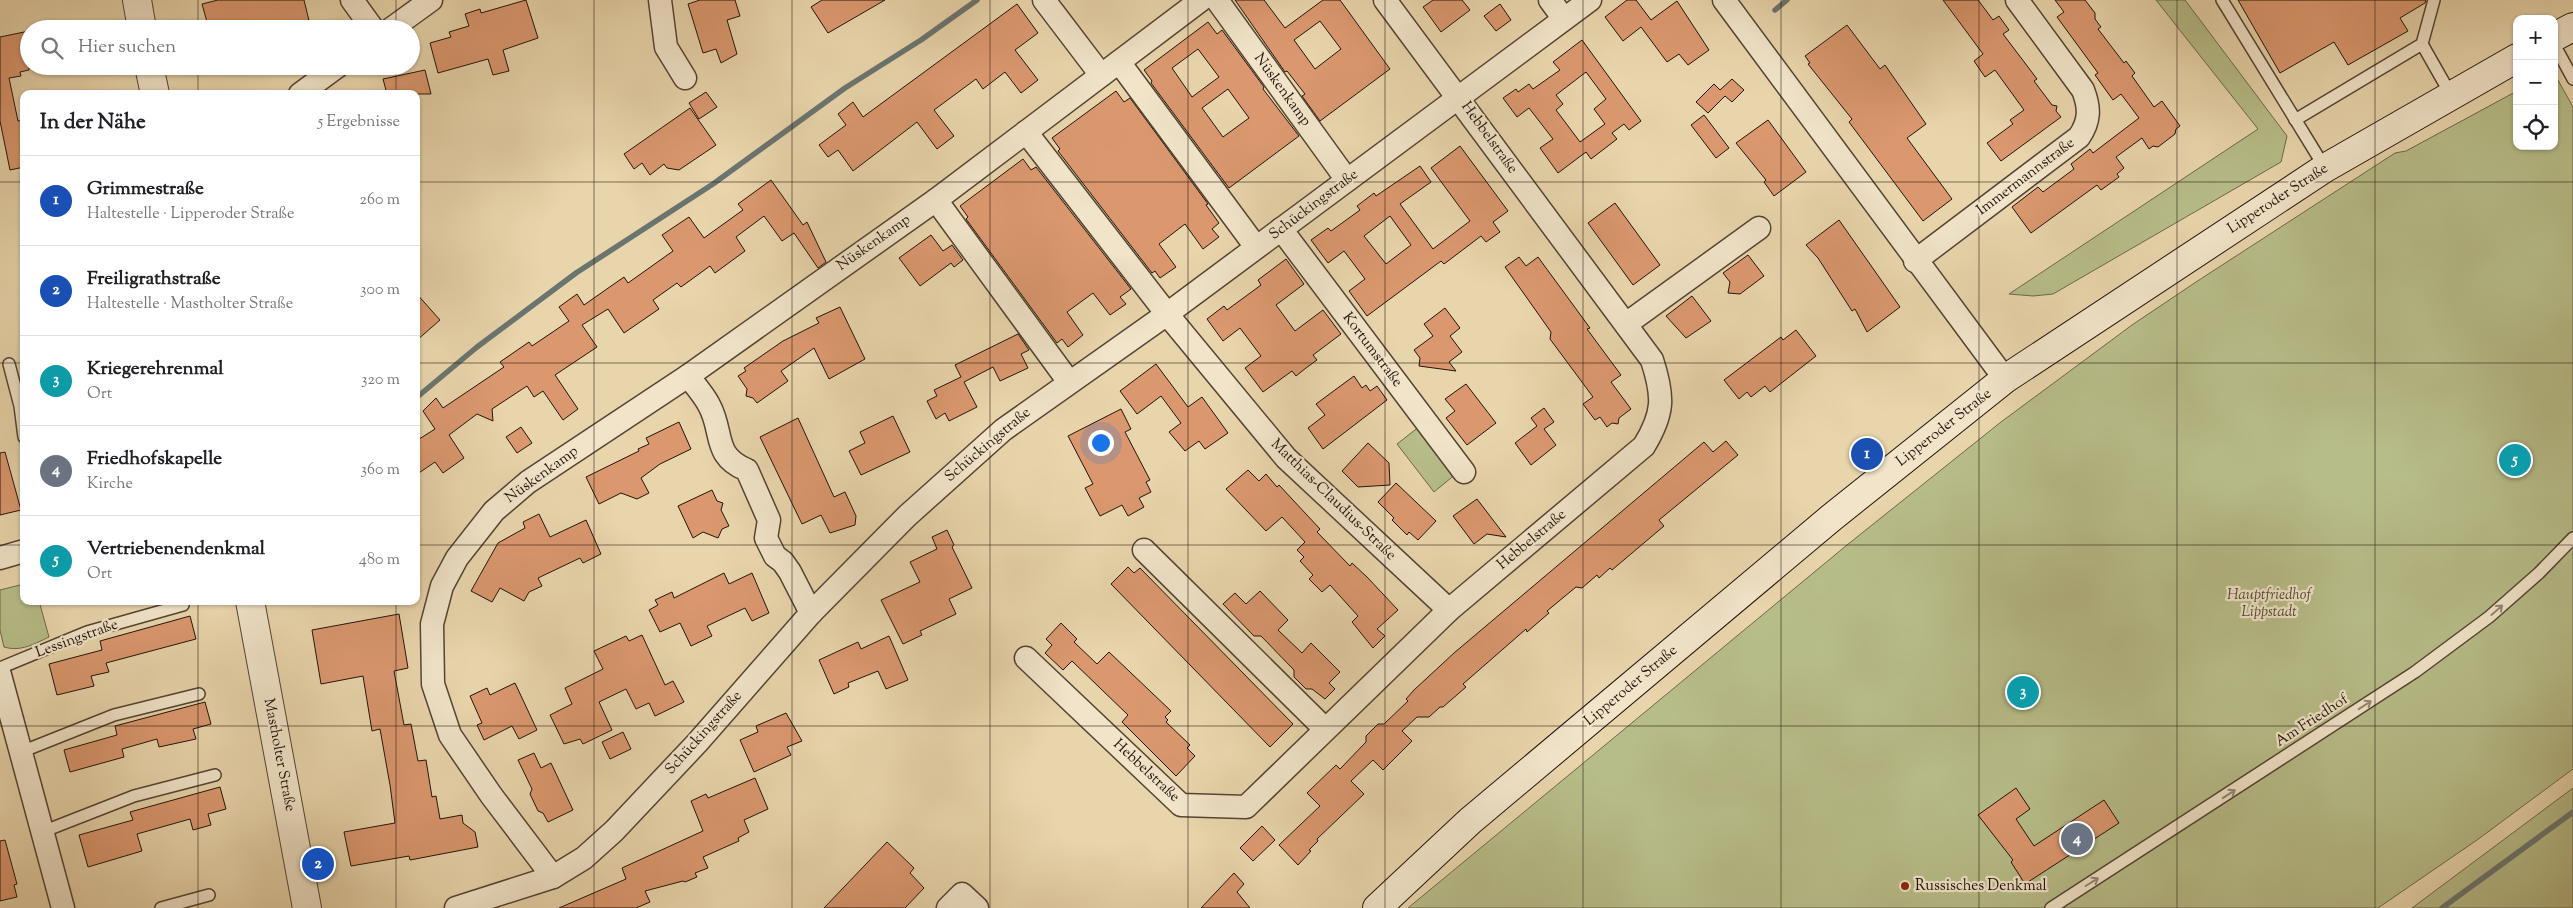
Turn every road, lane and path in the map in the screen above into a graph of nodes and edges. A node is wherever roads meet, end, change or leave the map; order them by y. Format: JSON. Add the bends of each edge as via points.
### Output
{"nodes":[{"id":1,"x":137,"y":0,"type":"edge"},
{"id":2,"x":352,"y":0,"type":"edge"},
{"id":3,"x":431,"y":0,"type":"edge"},
{"id":4,"x":660,"y":0,"type":"edge"},
{"id":5,"x":1044,"y":0,"type":"edge"},
{"id":6,"x":1201,"y":0,"type":"edge"},
{"id":7,"x":1217,"y":0,"type":"edge"},
{"id":8,"x":1385,"y":0,"type":"edge"},
{"id":9,"x":1550,"y":0,"type":"edge"},
{"id":10,"x":1590,"y":0,"type":"edge"},
{"id":11,"x":1724,"y":0,"type":"edge"},
{"id":12,"x":2017,"y":0,"type":"edge"},
{"id":13,"x":2222,"y":0,"type":"edge"},
{"id":14,"x":2434,"y":0,"type":"edge"},
{"id":15,"x":140,"y":20,"type":"edge"},
{"id":16,"x":366,"y":20,"type":"edge"},
{"id":17,"x":403,"y":20,"type":"edge"},
{"id":18,"x":1564,"y":20,"type":"junction"},
{"id":19,"x":2573,"y":27,"type":"edge"},
{"id":20,"x":2558,"y":35,"type":"edge"},
{"id":21,"x":2422,"y":44,"type":"junction"},
{"id":22,"x":2558,"y":51,"type":"edge"},
{"id":23,"x":2513,"y":60,"type":"edge"},
{"id":24,"x":1110,"y":68,"type":"junction"},
{"id":25,"x":151,"y":75,"type":"edge"},
{"id":26,"x":330,"y":75,"type":"edge"},
{"id":27,"x":685,"y":78,"type":"dead end"},
{"id":28,"x":2573,"y":79,"type":"edge"},
{"id":29,"x":319,"y":87,"type":"edge"},
{"id":30,"x":153,"y":90,"type":"edge"},
{"id":31,"x":2451,"y":95,"type":"junction"},
{"id":32,"x":1458,"y":96,"type":"junction"},
{"id":33,"x":2295,"y":120,"type":"junction"},
{"id":34,"x":1026,"y":132,"type":"junction"},
{"id":35,"x":2324,"y":168,"type":"junction"},
{"id":36,"x":1347,"y":180,"type":"junction"},
{"id":37,"x":936,"y":200,"type":"junction"},
{"id":38,"x":1759,"y":228,"type":"dead end"},
{"id":39,"x":1281,"y":229,"type":"junction"},
{"id":40,"x":1256,"y":247,"type":"junction"},
{"id":41,"x":1915,"y":261,"type":"junction"},
{"id":42,"x":1167,"y":314,"type":"junction"},
{"id":43,"x":1626,"y":324,"type":"junction"},
{"id":44,"x":9,"y":364,"type":"dead end"},
{"id":45,"x":688,"y":376,"type":"junction"},
{"id":46,"x":2005,"y":379,"type":"junction"},
{"id":47,"x":1069,"y":382,"type":"junction"},
{"id":48,"x":20,"y":406,"type":"edge"},
{"id":49,"x":1464,"y":472,"type":"dead end"},
{"id":50,"x":2573,"y":538,"type":"edge"},
{"id":51,"x":1144,"y":550,"type":"dead end"},
{"id":52,"x":20,"y":552,"type":"edge"},
{"id":53,"x":0,"y":558,"type":"edge"},
{"id":54,"x":183,"y":605,"type":"dead end"},
{"id":55,"x":251,"y":605,"type":"edge"},
{"id":56,"x":1449,"y":610,"type":"junction"},
{"id":57,"x":811,"y":613,"type":"junction"},
{"id":58,"x":1026,"y":658,"type":"dead end"},
{"id":59,"x":0,"y":668,"type":"edge"},
{"id":60,"x":0,"y":675,"type":"edge"},
{"id":61,"x":200,"y":694,"type":"dead end"},
{"id":62,"x":1325,"y":729,"type":"junction"},
{"id":63,"x":21,"y":752,"type":"junction"},
{"id":64,"x":215,"y":775,"type":"dead end"},
{"id":65,"x":42,"y":832,"type":"junction"},
{"id":66,"x":553,"y":878,"type":"junction"},
{"id":67,"x":209,"y":895,"type":"dead end"},
{"id":68,"x":63,"y":908,"type":"edge"},
{"id":69,"x":161,"y":908,"type":"edge"},
{"id":70,"x":307,"y":908,"type":"edge"},
{"id":71,"x":456,"y":908,"type":"edge"},
{"id":72,"x":948,"y":908,"type":"edge"},
{"id":73,"x":977,"y":908,"type":"edge"},
{"id":74,"x":1377,"y":908,"type":"edge"},
{"id":75,"x":2051,"y":908,"type":"edge"}],
"edges":[{"from":1,"to":15,"type":"main road"},
{"from":2,"to":16,"type":"street"},
{"from":3,"to":17,"type":"street"},
{"from":4,"to":27,"type":"street","via":[[666,47]]},
{"from":5,"to":24,"type":"street"},
{"from":6,"to":24,"type":"street","name":"Nüskenkamp"},
{"from":7,"to":36,"type":"street","name":"Nüskenkamp"},
{"from":8,"to":32,"type":"street"},
{"from":9,"to":18,"type":"street"},
{"from":10,"to":18,"type":"street","name":"Schückingstraße"},
{"from":11,"to":41,"type":"street"},
{"from":12,"to":41,"type":"street","name":"Immermannstraße","via":[[2083,90],[2089,109],[2086,127],[2079,137]]},
{"from":13,"to":33,"type":"lane"},
{"from":14,"to":21,"type":"lane"},
{"from":18,"to":32,"type":"street","name":"Schückingstraße"},
{"from":19,"to":20,"type":"main road"},
{"from":21,"to":31,"type":"lane"},
{"from":21,"to":33,"type":"lane"},
{"from":22,"to":28,"type":"lane"},
{"from":23,"to":31,"type":"main road","name":"Lipperoder Straße"},
{"from":24,"to":34,"type":"street","name":"Nüskenkamp"},
{"from":24,"to":40,"type":"street"},
{"from":25,"to":30,"type":"main road"},
{"from":26,"to":29,"type":"street"},
{"from":31,"to":35,"type":"main road","name":"Lipperoder Straße"},
{"from":32,"to":36,"type":"street","name":"Schückingstraße"},
{"from":32,"to":43,"type":"street","name":"Hebbelstraße"},
{"from":33,"to":35,"type":"lane"},
{"from":34,"to":37,"type":"street","name":"Nüskenkamp"},
{"from":34,"to":42,"type":"street"},
{"from":35,"to":46,"type":"main road","name":"Lipperoder Straße"},
{"from":36,"to":39,"type":"street","name":"Schückingstraße"},
{"from":37,"to":45,"type":"street","name":"Nüskenkamp"},
{"from":37,"to":47,"type":"street"},
{"from":38,"to":43,"type":"street"},
{"from":39,"to":40,"type":"street","name":"Schückingstraße"},
{"from":39,"to":49,"type":"street","name":"Kortumstraße"},
{"from":40,"to":42,"type":"street","name":"Schückingstraße"},
{"from":41,"to":46,"type":"street"},
{"from":42,"to":47,"type":"street","name":"Schückingstraße"},
{"from":42,"to":56,"type":"street","name":"Matthias-Claudius-Straße","via":[[1286,458]]},
{"from":43,"to":56,"type":"street","name":"Hebbelstraße","via":[[1652,360],[1660,384],[1660,416],[1644,446]]},
{"from":44,"to":48,"type":"lane"},
{"from":45,"to":57,"type":"street","via":[[710,406],[725,453],[733,464],[747,470],[769,520],[766,538],[775,556],[790,572]]},
{"from":45,"to":66,"type":"street","name":"Nüskenkamp","via":[[528,482],[494,511],[457,558],[442,586],[432,624],[434,684],[450,735]]},
{"from":46,"to":74,"type":"main road","name":"Lipperoder Straße","via":[[1824,524],[1478,814]]},
{"from":47,"to":57,"type":"street","name":"Schückingstraße","via":[[1003,430],[942,484]]},
{"from":75,"to":50,"type":"lane","name":"Am Friedhof","one_way":true,"via":[[2414,672],[2489,618],[2539,574]]},
{"from":51,"to":62,"type":"street"},
{"from":52,"to":53,"type":"street"},
{"from":54,"to":59,"type":"lane","name":"Lessingstraße","via":[[87,632]]},
{"from":55,"to":70,"type":"main road","name":"Mastholter Straße"},
{"from":56,"to":62,"type":"street","name":"Hebbelstraße"},
{"from":57,"to":66,"type":"street","name":"Schückingstraße","via":[[697,743],[614,831],[584,858]]},
{"from":58,"to":62,"type":"street","name":"Hebbelstraße","via":[[1181,805],[1246,807]]},
{"from":60,"to":63,"type":"street"},
{"from":61,"to":63,"type":"lane","via":[[114,715]]},
{"from":63,"to":65,"type":"street"},
{"from":64,"to":65,"type":"lane","via":[[134,796]]},
{"from":65,"to":68,"type":"street"},
{"from":66,"to":71,"type":"street","name":"Schückingstraße"},
{"from":67,"to":69,"type":"lane"},
{"from":72,"to":73,"type":"street","via":[[962,894]]}]}
